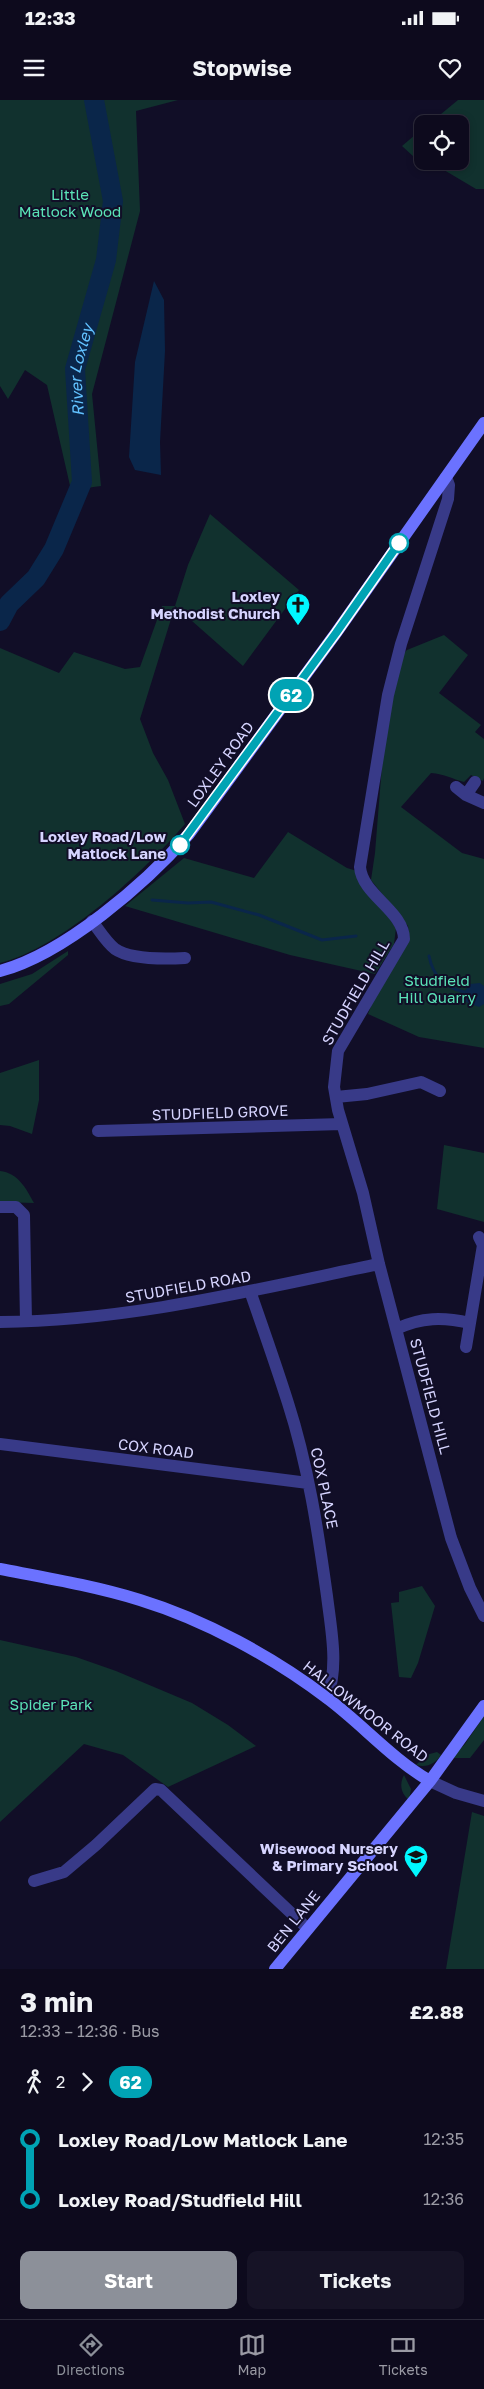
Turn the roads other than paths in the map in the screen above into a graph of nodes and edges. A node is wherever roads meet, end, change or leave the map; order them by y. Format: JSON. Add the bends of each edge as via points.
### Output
{"nodes":[{"id":1,"x":484,"y":423,"type":"edge"},
{"id":2,"x":446,"y":477,"type":"junction"},
{"id":3,"x":475,"y":782,"type":"dead end"},
{"id":4,"x":456,"y":787,"type":"dead end"},
{"id":5,"x":466,"y":795,"type":"junction"},
{"id":6,"x":484,"y":802,"type":"edge"},
{"id":7,"x":92,"y":921,"type":"junction"},
{"id":8,"x":185,"y":958,"type":"dead end"},
{"id":9,"x":0,"y":972,"type":"edge"},
{"id":10,"x":440,"y":1091,"type":"dead end"},
{"id":11,"x":336,"y":1097,"type":"junction"},
{"id":12,"x":342,"y":1124,"type":"junction"},
{"id":13,"x":98,"y":1132,"type":"dead end"},
{"id":14,"x":0,"y":1207,"type":"edge"},
{"id":15,"x":479,"y":1237,"type":"dead end"},
{"id":16,"x":379,"y":1264,"type":"junction"},
{"id":17,"x":250,"y":1291,"type":"junction"},
{"id":18,"x":0,"y":1322,"type":"edge"},
{"id":19,"x":26,"y":1322,"type":"junction"},
{"id":20,"x":470,"y":1323,"type":"junction"},
{"id":21,"x":396,"y":1329,"type":"junction"},
{"id":22,"x":466,"y":1347,"type":"dead end"},
{"id":23,"x":0,"y":1444,"type":"edge"},
{"id":24,"x":308,"y":1483,"type":"junction"},
{"id":25,"x":0,"y":1570,"type":"edge"},
{"id":26,"x":484,"y":1616,"type":"edge"},
{"id":27,"x":327,"y":1698,"type":"junction"},
{"id":28,"x":484,"y":1706,"type":"edge"},
{"id":29,"x":430,"y":1781,"type":"junction"},
{"id":30,"x":484,"y":1802,"type":"edge"},
{"id":31,"x":34,"y":1881,"type":"dead end"},
{"id":32,"x":307,"y":1928,"type":"junction"},
{"id":33,"x":275,"y":1969,"type":"edge"}],
"edges":[{"from":1,"to":2,"type":"street","name":"LOXLEY ROAD"},
{"from":2,"to":7,"type":"street","name":"LOXLEY ROAD","via":[[189,834],[166,860]]},
{"from":2,"to":11,"type":"street","name":"STUDFIELD HILL","via":[[448,499],[400,644],[388,695],[360,867],[366,882],[396,919],[404,939],[338,1051],[334,1076]]},
{"from":3,"to":5,"type":"street"},
{"from":4,"to":5,"type":"street"},
{"from":5,"to":6,"type":"street"},
{"from":7,"to":8,"type":"street","via":[[113,948],[123,953],[166,959]]},
{"from":7,"to":9,"type":"street","name":"LOXLEY ROAD","via":[[37,958]]},
{"from":10,"to":11,"type":"street","via":[[421,1082]]},
{"from":11,"to":12,"type":"street","name":"STUDFIELD HILL"},
{"from":12,"to":13,"type":"street","name":"STUDFIELD GROVE"},
{"from":12,"to":16,"type":"street","name":"STUDFIELD HILL","via":[[365,1201]]},
{"from":14,"to":19,"type":"street","via":[[16,1207],[24,1215]]},
{"from":15,"to":20,"type":"street","via":[[483,1245]]},
{"from":16,"to":17,"type":"street","name":"STUDFIELD ROAD"},
{"from":16,"to":21,"type":"street","name":"STUDFIELD HILL"},
{"from":17,"to":19,"type":"street","name":"STUDFIELD ROAD","via":[[125,1314]]},
{"from":17,"to":24,"type":"street","name":"COX PLACE","via":[[288,1404]]},
{"from":18,"to":19,"type":"street","name":"STUDFIELD ROAD"},
{"from":20,"to":21,"type":"street","via":[[428,1318]]},
{"from":20,"to":22,"type":"street"},
{"from":21,"to":26,"type":"street","name":"STUDFIELD HILL","via":[[450,1538]]},
{"from":23,"to":24,"type":"street","name":"COX ROAD"},
{"from":24,"to":27,"type":"street","name":"COX PLACE","via":[[330,1624],[333,1674]]},
{"from":25,"to":27,"type":"street","name":"HALLOWMOOR ROAD","via":[[141,1600],[262,1654]]},
{"from":27,"to":29,"type":"street","name":"HALLOWMOOR ROAD","via":[[408,1768]]},
{"from":28,"to":29,"type":"street","name":"BEN LANE"},
{"from":29,"to":30,"type":"street"},
{"from":29,"to":32,"type":"street","name":"BEN LANE"},
{"from":31,"to":32,"type":"street","via":[[64,1872],[155,1789],[161,1790]]},
{"from":32,"to":33,"type":"street","name":"BEN LANE"}]}
